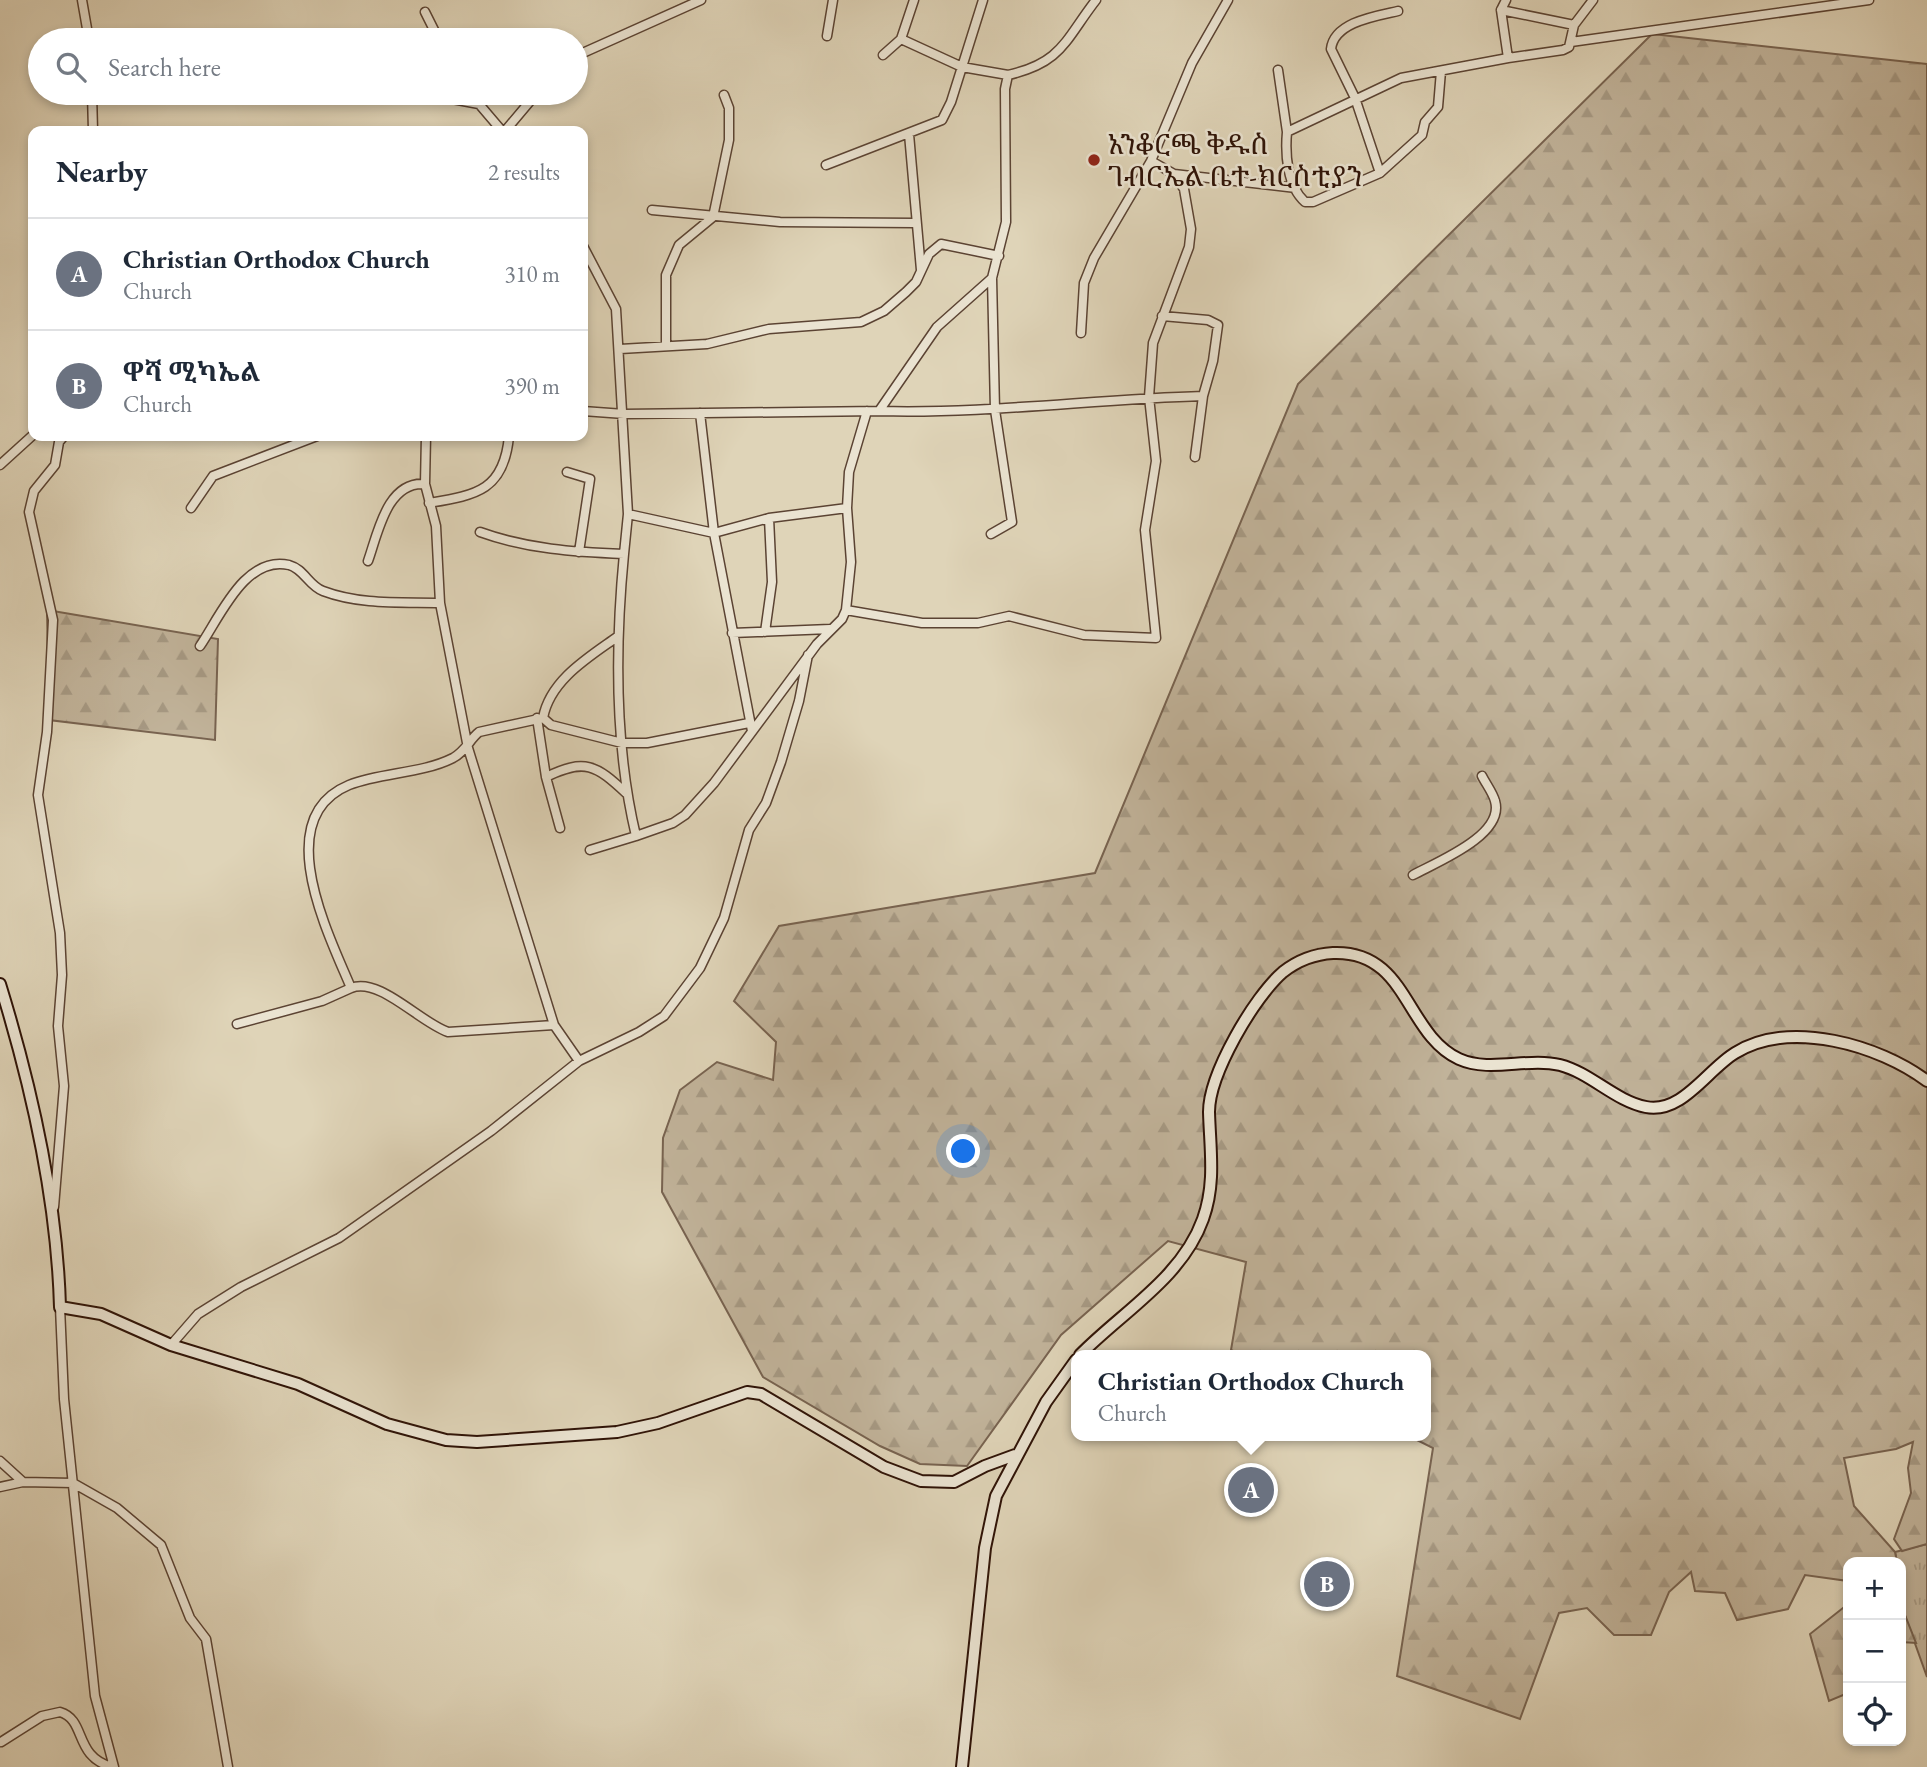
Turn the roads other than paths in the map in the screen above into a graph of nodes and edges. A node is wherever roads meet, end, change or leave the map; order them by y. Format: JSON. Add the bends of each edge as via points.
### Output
{"nodes":[{"id":1,"x":82,"y":0,"type":"edge"},
{"id":2,"x":701,"y":0,"type":"edge"},
{"id":3,"x":833,"y":0,"type":"edge"},
{"id":4,"x":914,"y":0,"type":"edge"},
{"id":5,"x":983,"y":0,"type":"edge"},
{"id":6,"x":1096,"y":0,"type":"edge"},
{"id":7,"x":1228,"y":0,"type":"edge"},
{"id":8,"x":1506,"y":0,"type":"edge"},
{"id":9,"x":1593,"y":0,"type":"edge"},
{"id":10,"x":1869,"y":0,"type":"edge"},
{"id":11,"x":1501,"y":10,"type":"junction"},
{"id":12,"x":1398,"y":11,"type":"dead end"},
{"id":13,"x":425,"y":12,"type":"dead end"},
{"id":14,"x":1574,"y":25,"type":"junction"},
{"id":15,"x":87,"y":28,"type":"edge"},
{"id":16,"x":433,"y":28,"type":"edge"},
{"id":17,"x":827,"y":36,"type":"dead end"},
{"id":18,"x":901,"y":39,"type":"junction"},
{"id":19,"x":1571,"y":42,"type":"junction"},
{"id":20,"x":588,"y":51,"type":"edge"},
{"id":21,"x":883,"y":55,"type":"dead end"},
{"id":22,"x":1508,"y":58,"type":"junction"},
{"id":23,"x":962,"y":67,"type":"junction"},
{"id":24,"x":1278,"y":70,"type":"dead end"},
{"id":25,"x":1441,"y":71,"type":"junction"},
{"id":26,"x":1008,"y":75,"type":"junction"},
{"id":27,"x":724,"y":95,"type":"dead end"},
{"id":28,"x":1355,"y":99,"type":"junction"},
{"id":29,"x":92,"y":105,"type":"edge"},
{"id":30,"x":480,"y":105,"type":"edge"},
{"id":31,"x":527,"y":105,"type":"edge"},
{"id":32,"x":93,"y":126,"type":"edge"},
{"id":33,"x":499,"y":126,"type":"edge"},
{"id":34,"x":508,"y":126,"type":"edge"},
{"id":35,"x":1287,"y":132,"type":"junction"},
{"id":36,"x":909,"y":134,"type":"junction"},
{"id":37,"x":1151,"y":161,"type":"junction"},
{"id":38,"x":826,"y":164,"type":"dead end"},
{"id":39,"x":1380,"y":173,"type":"junction"},
{"id":40,"x":1174,"y":174,"type":"junction"},
{"id":41,"x":1296,"y":188,"type":"junction"},
{"id":42,"x":652,"y":210,"type":"dead end"},
{"id":43,"x":713,"y":216,"type":"junction"},
{"id":44,"x":915,"y":223,"type":"junction"},
{"id":45,"x":588,"y":256,"type":"edge"},
{"id":46,"x":999,"y":256,"type":"junction"},
{"id":47,"x":921,"y":270,"type":"junction"},
{"id":48,"x":992,"y":278,"type":"junction"},
{"id":49,"x":1162,"y":316,"type":"junction"},
{"id":50,"x":1081,"y":333,"type":"dead end"},
{"id":51,"x":666,"y":346,"type":"junction"},
{"id":52,"x":620,"y":348,"type":"junction"},
{"id":53,"x":1203,"y":396,"type":"junction"},
{"id":54,"x":1149,"y":397,"type":"junction"},
{"id":55,"x":995,"y":410,"type":"junction"},
{"id":56,"x":588,"y":411,"type":"edge"},
{"id":57,"x":867,"y":411,"type":"junction"},
{"id":58,"x":879,"y":411,"type":"junction"},
{"id":59,"x":700,"y":413,"type":"junction"},
{"id":60,"x":624,"y":414,"type":"junction"},
{"id":61,"x":28,"y":440,"type":"edge"},
{"id":62,"x":60,"y":441,"type":"edge"},
{"id":63,"x":304,"y":441,"type":"edge"},
{"id":64,"x":426,"y":441,"type":"edge"},
{"id":65,"x":509,"y":441,"type":"edge"},
{"id":66,"x":1195,"y":457,"type":"dead end"},
{"id":67,"x":0,"y":465,"type":"edge"},
{"id":68,"x":567,"y":472,"type":"dead end"},
{"id":69,"x":425,"y":484,"type":"junction"},
{"id":70,"x":429,"y":503,"type":"junction"},
{"id":71,"x":191,"y":508,"type":"dead end"},
{"id":72,"x":847,"y":508,"type":"junction"},
{"id":73,"x":628,"y":514,"type":"junction"},
{"id":74,"x":768,"y":518,"type":"junction"},
{"id":75,"x":480,"y":532,"type":"dead end"},
{"id":76,"x":714,"y":533,"type":"junction"},
{"id":77,"x":991,"y":534,"type":"dead end"},
{"id":78,"x":579,"y":552,"type":"junction"},
{"id":79,"x":624,"y":554,"type":"junction"},
{"id":80,"x":368,"y":561,"type":"dead end"},
{"id":81,"x":440,"y":603,"type":"junction"},
{"id":82,"x":846,"y":610,"type":"junction"},
{"id":83,"x":830,"y":629,"type":"junction"},
{"id":84,"x":765,"y":632,"type":"junction"},
{"id":85,"x":732,"y":633,"type":"junction"},
{"id":86,"x":617,"y":637,"type":"junction"},
{"id":87,"x":200,"y":646,"type":"dead end"},
{"id":88,"x":807,"y":655,"type":"junction"},
{"id":89,"x":540,"y":718,"type":"junction"},
{"id":90,"x":751,"y":727,"type":"junction"},
{"id":91,"x":622,"y":743,"type":"junction"},
{"id":92,"x":468,"y":748,"type":"junction"},
{"id":93,"x":1482,"y":776,"type":"dead end"},
{"id":94,"x":546,"y":778,"type":"junction"},
{"id":95,"x":626,"y":793,"type":"junction"},
{"id":96,"x":560,"y":828,"type":"dead end"},
{"id":97,"x":636,"y":836,"type":"junction"},
{"id":98,"x":590,"y":850,"type":"dead end"},
{"id":99,"x":1413,"y":875,"type":"dead end"},
{"id":100,"x":0,"y":984,"type":"edge"},
{"id":101,"x":351,"y":988,"type":"junction"},
{"id":102,"x":237,"y":1024,"type":"dead end"},
{"id":103,"x":554,"y":1025,"type":"junction"},
{"id":104,"x":579,"y":1061,"type":"junction"},
{"id":105,"x":1927,"y":1080,"type":"edge"},
{"id":106,"x":53,"y":1216,"type":"junction"},
{"id":107,"x":60,"y":1307,"type":"junction"},
{"id":108,"x":171,"y":1345,"type":"junction"},
{"id":109,"x":1085,"y":1350,"type":"edge"},
{"id":110,"x":1071,"y":1365,"type":"edge"},
{"id":111,"x":1015,"y":1455,"type":"junction"},
{"id":112,"x":0,"y":1461,"type":"edge"},
{"id":113,"x":23,"y":1482,"type":"junction"},
{"id":114,"x":73,"y":1483,"type":"junction"},
{"id":115,"x":0,"y":1487,"type":"edge"},
{"id":116,"x":1,"y":1742,"type":"edge"},
{"id":117,"x":113,"y":1767,"type":"edge"},
{"id":118,"x":228,"y":1767,"type":"edge"},
{"id":119,"x":962,"y":1767,"type":"edge"}],
"edges":[{"from":1,"to":15,"type":"street"},
{"from":2,"to":20,"type":"street"},
{"from":3,"to":17,"type":"street"},
{"from":4,"to":18,"type":"street"},
{"from":5,"to":23,"type":"street"},
{"from":6,"to":26,"type":"street","via":[[1056,55],[1040,66]]},
{"from":7,"to":37,"type":"street","via":[[1192,63]]},
{"from":8,"to":11,"type":"street"},
{"from":9,"to":14,"type":"street"},
{"from":10,"to":19,"type":"street"},
{"from":11,"to":14,"type":"street"},
{"from":11,"to":22,"type":"street"},
{"from":12,"to":28,"type":"street","via":[[1362,20],[1332,40],[1331,49]]},
{"from":13,"to":16,"type":"street"},
{"from":14,"to":19,"type":"street"},
{"from":18,"to":21,"type":"street"},
{"from":18,"to":23,"type":"street"},
{"from":19,"to":22,"type":"street","via":[[1563,50]]},
{"from":22,"to":25,"type":"street"},
{"from":23,"to":26,"type":"street"},
{"from":23,"to":36,"type":"street","via":[[942,120]]},
{"from":24,"to":35,"type":"street"},
{"from":25,"to":28,"type":"street","via":[[1401,78]]},
{"from":25,"to":39,"type":"street","via":[[1437,107],[1422,135]]},
{"from":26,"to":46,"type":"street","via":[[1007,193]]},
{"from":27,"to":43,"type":"street","via":[[729,108],[729,140]]},
{"from":28,"to":35,"type":"street"},
{"from":28,"to":39,"type":"street"},
{"from":29,"to":32,"type":"street"},
{"from":30,"to":33,"type":"street"},
{"from":31,"to":34,"type":"street"},
{"from":35,"to":41,"type":"street","via":[[1288,166]]},
{"from":36,"to":38,"type":"street"},
{"from":36,"to":44,"type":"street"},
{"from":37,"to":40,"type":"street"},
{"from":37,"to":50,"type":"street","via":[[1094,258],[1082,291]]},
{"from":39,"to":41,"type":"street","via":[[1313,202],[1305,202]]},
{"from":40,"to":41,"type":"street"},
{"from":40,"to":49,"type":"street","via":[[1184,189],[1191,229],[1189,247]]},
{"from":42,"to":43,"type":"street"},
{"from":43,"to":44,"type":"street","via":[[780,222]]},
{"from":43,"to":51,"type":"street","via":[[679,245],[667,275]]},
{"from":44,"to":47,"type":"street"},
{"from":45,"to":52,"type":"street","via":[[616,309]]},
{"from":46,"to":47,"type":"street","via":[[941,244],[935,246]]},
{"from":46,"to":48,"type":"street"},
{"from":47,"to":51,"type":"street","via":[[916,282],[890,306],[861,322],[769,329],[707,344]]},
{"from":48,"to":55,"type":"street"},
{"from":48,"to":58,"type":"street","via":[[937,327]]},
{"from":49,"to":53,"type":"street","via":[[1217,325]]},
{"from":49,"to":54,"type":"street","via":[[1153,343]]},
{"from":51,"to":52,"type":"street"},
{"from":52,"to":60,"type":"street"},
{"from":53,"to":54,"type":"street"},
{"from":53,"to":66,"type":"street"},
{"from":54,"to":55,"type":"street"},
{"from":54,"to":82,"type":"street","via":[[1156,461],[1145,530],[1156,638],[1084,635],[1009,616],[978,623],[922,624]]},
{"from":55,"to":58,"type":"street"},
{"from":55,"to":77,"type":"street","via":[[1012,522]]},
{"from":56,"to":60,"type":"street"},
{"from":57,"to":58,"type":"street"},
{"from":57,"to":59,"type":"street"},
{"from":57,"to":72,"type":"street","via":[[849,472]]},
{"from":59,"to":60,"type":"street"},
{"from":59,"to":76,"type":"street"},
{"from":60,"to":73,"type":"street"},
{"from":61,"to":67,"type":"street"},
{"from":62,"to":106,"type":"street","via":[[55,466],[34,491],[29,512],[53,620],[47,732],[38,795],[60,933],[62,975],[58,1026],[64,1086]]},
{"from":63,"to":71,"type":"street","via":[[213,476]]},
{"from":64,"to":69,"type":"street"},
{"from":65,"to":70,"type":"street","via":[[493,483],[467,496]]},
{"from":68,"to":78,"type":"street","via":[[590,479]]},
{"from":69,"to":70,"type":"street"},
{"from":69,"to":80,"type":"street","via":[[410,485],[390,504]]},
{"from":70,"to":81,"type":"street","via":[[436,526]]},
{"from":72,"to":74,"type":"street"},
{"from":72,"to":82,"type":"street","via":[[851,562]]},
{"from":73,"to":76,"type":"street"},
{"from":73,"to":79,"type":"street"},
{"from":74,"to":76,"type":"street"},
{"from":74,"to":84,"type":"street","via":[[772,582]]},
{"from":75,"to":78,"type":"street","via":[[511,543]]},
{"from":76,"to":85,"type":"street"},
{"from":78,"to":79,"type":"street"},
{"from":79,"to":86,"type":"street"},
{"from":81,"to":87,"type":"street","via":[[351,600],[315,588],[296,568],[278,564],[241,581]]},
{"from":81,"to":92,"type":"street"},
{"from":82,"to":83,"type":"street"},
{"from":83,"to":84,"type":"street"},
{"from":83,"to":88,"type":"street"},
{"from":84,"to":85,"type":"street"},
{"from":85,"to":90,"type":"street"},
{"from":86,"to":89,"type":"street","via":[[569,673]]},
{"from":86,"to":91,"type":"street"},
{"from":88,"to":90,"type":"street"},
{"from":88,"to":104,"type":"street","via":[[781,762],[766,803],[749,830],[713,945],[664,1016]]},
{"from":89,"to":91,"type":"street"},
{"from":89,"to":92,"type":"street","via":[[479,732]]},
{"from":89,"to":94,"type":"street"},
{"from":90,"to":91,"type":"street"},
{"from":90,"to":97,"type":"street","via":[[714,783],[685,815]]},
{"from":91,"to":95,"type":"street"},
{"from":92,"to":101,"type":"street","via":[[425,768],[350,785],[320,808],[309,841],[310,869],[326,929]]},
{"from":92,"to":103,"type":"street"},
{"from":93,"to":99,"type":"street","via":[[1496,802],[1490,828]]},
{"from":94,"to":95,"type":"street","via":[[575,765],[587,766],[604,773]]},
{"from":94,"to":96,"type":"street"},
{"from":95,"to":97,"type":"street"},
{"from":97,"to":98,"type":"street"},
{"from":100,"to":106,"type":"main road","via":[[23,1060]]},
{"from":101,"to":102,"type":"street","via":[[322,1001]]},
{"from":101,"to":103,"type":"street","via":[[373,986],[448,1032]]},
{"from":103,"to":104,"type":"street"},
{"from":104,"to":108,"type":"street","via":[[491,1131],[340,1238],[241,1287],[198,1314]]},
{"from":105,"to":109,"type":"main road","via":[[1888,1057],[1830,1041],[1782,1039],[1739,1050],[1687,1095],[1667,1107],[1646,1107],[1577,1070],[1555,1064],[1462,1060],[1437,1041],[1387,971],[1341,953],[1312,957],[1298,962],[1272,984],[1217,1072],[1209,1111],[1213,1167],[1209,1196],[1187,1251]]},
{"from":106,"to":107,"type":"main road"},
{"from":107,"to":108,"type":"main road","via":[[101,1314]]},
{"from":107,"to":114,"type":"street","via":[[59,1343]]},
{"from":108,"to":111,"type":"main road","via":[[298,1384],[387,1423],[446,1440],[617,1432],[747,1392],[761,1394],[884,1467],[921,1481],[954,1482]]},
{"from":110,"to":111,"type":"main road"},
{"from":111,"to":119,"type":"main road","via":[[996,1496],[985,1548]]},
{"from":112,"to":113,"type":"street"},
{"from":113,"to":114,"type":"street"},
{"from":113,"to":115,"type":"street"},
{"from":114,"to":117,"type":"street","via":[[97,1712]]},
{"from":114,"to":118,"type":"street","via":[[117,1508],[164,1550],[190,1618],[206,1639]]},
{"from":116,"to":117,"type":"street","via":[[42,1716],[60,1712],[75,1724],[87,1753]]}]}
